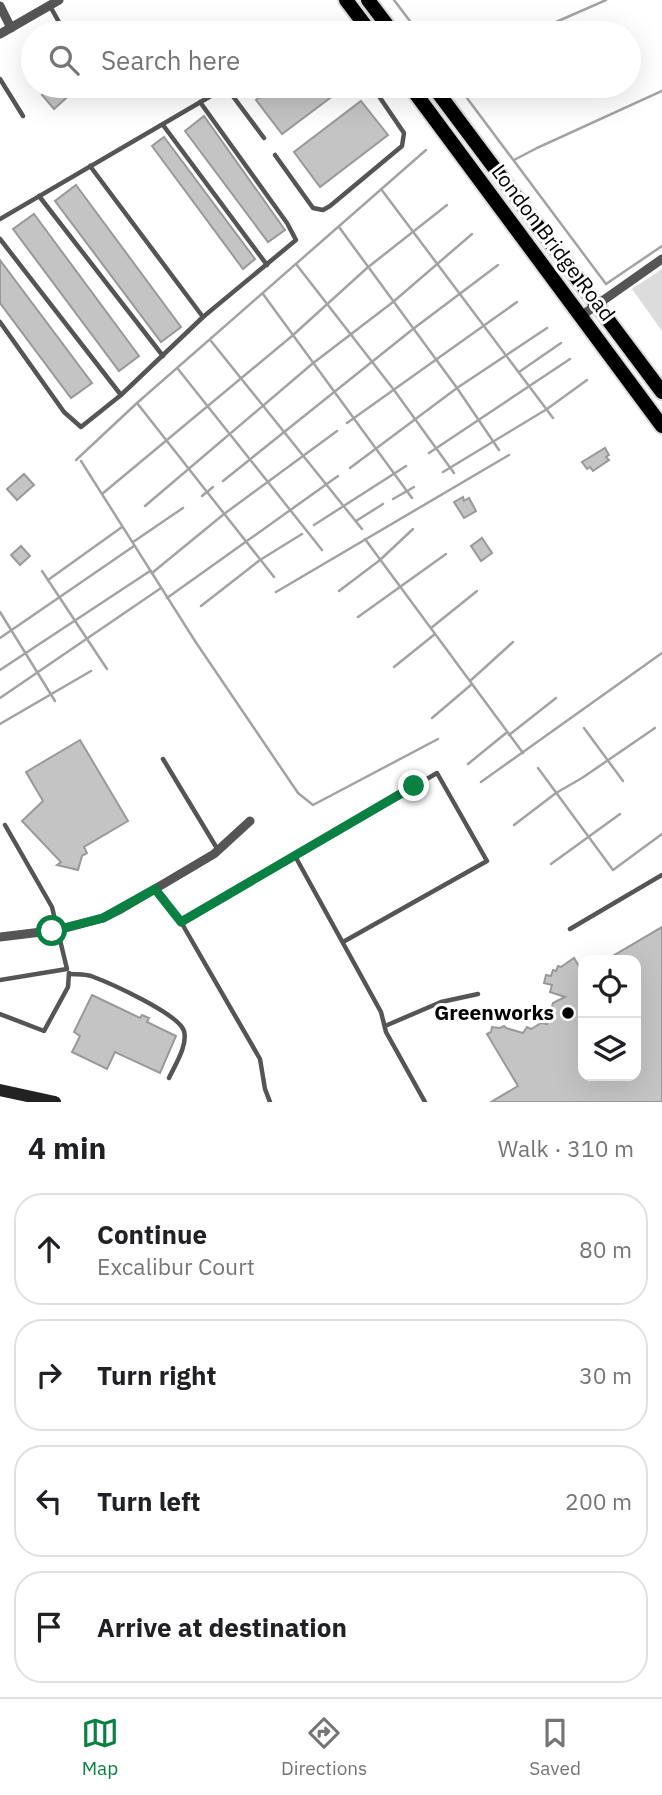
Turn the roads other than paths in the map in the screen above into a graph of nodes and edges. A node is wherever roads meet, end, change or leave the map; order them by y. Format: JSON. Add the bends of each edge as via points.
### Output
{"nodes":[{"id":1,"x":346,"y":0,"type":"edge"},
{"id":2,"x":368,"y":0,"type":"edge"},
{"id":3,"x":54,"y":3,"type":"edge"},
{"id":4,"x":0,"y":6,"type":"edge"},
{"id":5,"x":23,"y":21,"type":"edge"},
{"id":6,"x":61,"y":21,"type":"edge"},
{"id":7,"x":362,"y":21,"type":"edge"},
{"id":8,"x":384,"y":21,"type":"edge"},
{"id":9,"x":21,"y":22,"type":"edge"},
{"id":10,"x":11,"y":28,"type":"junction"},
{"id":11,"x":0,"y":34,"type":"edge"},
{"id":12,"x":0,"y":79,"type":"edge"},
{"id":13,"x":207,"y":98,"type":"edge"},
{"id":14,"x":236,"y":98,"type":"edge"},
{"id":15,"x":380,"y":98,"type":"edge"},
{"id":16,"x":419,"y":98,"type":"edge"},
{"id":17,"x":442,"y":98,"type":"edge"},
{"id":18,"x":200,"y":102,"type":"junction"},
{"id":19,"x":23,"y":116,"type":"dead end"},
{"id":20,"x":163,"y":124,"type":"junction"},
{"id":21,"x":264,"y":138,"type":"dead end"},
{"id":22,"x":275,"y":155,"type":"dead end"},
{"id":23,"x":90,"y":166,"type":"junction"},
{"id":24,"x":39,"y":196,"type":"junction"},
{"id":25,"x":0,"y":219,"type":"edge"},
{"id":26,"x":0,"y":239,"type":"edge"},
{"id":27,"x":662,"y":259,"type":"edge"},
{"id":28,"x":267,"y":265,"type":"junction"},
{"id":29,"x":597,"y":304,"type":"junction"},
{"id":30,"x":581,"y":316,"type":"junction"},
{"id":31,"x":203,"y":317,"type":"junction"},
{"id":32,"x":0,"y":322,"type":"edge"},
{"id":33,"x":163,"y":356,"type":"junction"},
{"id":34,"x":662,"y":392,"type":"edge"},
{"id":35,"x":121,"y":395,"type":"junction"},
{"id":36,"x":662,"y":426,"type":"edge"},
{"id":37,"x":163,"y":759,"type":"dead end"},
{"id":38,"x":250,"y":821,"type":"dead end"},
{"id":39,"x":5,"y":825,"type":"dead end"},
{"id":40,"x":218,"y":850,"type":"junction"},
{"id":41,"x":295,"y":856,"type":"junction"},
{"id":42,"x":662,"y":875,"type":"edge"},
{"id":43,"x":155,"y":889,"type":"junction"},
{"id":44,"x":181,"y":922,"type":"junction"},
{"id":45,"x":570,"y":929,"type":"dead end"},
{"id":46,"x":58,"y":930,"type":"junction"},
{"id":47,"x":0,"y":937,"type":"edge"},
{"id":48,"x":342,"y":942,"type":"junction"},
{"id":49,"x":68,"y":971,"type":"junction"},
{"id":50,"x":0,"y":980,"type":"edge"},
{"id":51,"x":478,"y":994,"type":"dead end"},
{"id":52,"x":0,"y":1014,"type":"edge"},
{"id":53,"x":385,"y":1026,"type":"junction"},
{"id":54,"x":169,"y":1078,"type":"dead end"},
{"id":55,"x":0,"y":1090,"type":"edge"},
{"id":56,"x":55,"y":1102,"type":"edge"},
{"id":57,"x":270,"y":1102,"type":"edge"},
{"id":58,"x":425,"y":1102,"type":"edge"}],
"edges":[{"from":1,"to":7,"type":"main road"},
{"from":2,"to":8,"type":"main road"},
{"from":3,"to":5,"type":"street"},
{"from":3,"to":6,"type":"lane"},
{"from":4,"to":10,"type":"street"},
{"from":9,"to":10,"type":"street"},
{"from":10,"to":11,"type":"street"},
{"from":12,"to":19,"type":"lane"},
{"from":13,"to":18,"type":"lane"},
{"from":14,"to":21,"type":"lane"},
{"from":15,"to":22,"type":"lane","via":[[404,133],[402,146],[323,210],[313,208]]},
{"from":16,"to":30,"type":"main road","name":"London Bridge Road"},
{"from":17,"to":29,"type":"main road","name":"London Bridge Road"},
{"from":18,"to":20,"type":"lane"},
{"from":18,"to":28,"type":"lane","via":[[296,240]]},
{"from":20,"to":23,"type":"lane"},
{"from":20,"to":28,"type":"lane"},
{"from":23,"to":24,"type":"lane"},
{"from":23,"to":31,"type":"lane"},
{"from":24,"to":25,"type":"lane"},
{"from":24,"to":33,"type":"lane"},
{"from":26,"to":35,"type":"lane"},
{"from":27,"to":29,"type":"street"},
{"from":28,"to":31,"type":"lane"},
{"from":29,"to":30,"type":"street"},
{"from":29,"to":34,"type":"main road","name":"London Bridge Road"},
{"from":30,"to":36,"type":"main road","name":"London Bridge Road"},
{"from":31,"to":33,"type":"lane"},
{"from":32,"to":35,"type":"lane","via":[[64,412],[81,427]]},
{"from":33,"to":35,"type":"lane"},
{"from":37,"to":40,"type":"lane"},
{"from":38,"to":40,"type":"street"},
{"from":39,"to":46,"type":"lane","via":[[49,899]]},
{"from":40,"to":43,"type":"street"},
{"from":41,"to":44,"type":"lane"},
{"from":41,"to":48,"type":"lane"},
{"from":41,"to":48,"type":"lane","via":[[437,773],[487,861]]},
{"from":42,"to":45,"type":"lane"},
{"from":43,"to":44,"type":"lane"},
{"from":43,"to":46,"type":"street","via":[[103,918]]},
{"from":44,"to":57,"type":"lane","via":[[260,1059]]},
{"from":46,"to":47,"type":"street"},
{"from":46,"to":49,"type":"lane"},
{"from":48,"to":53,"type":"lane"},
{"from":49,"to":50,"type":"lane"},
{"from":49,"to":52,"type":"lane","via":[[68,987],[44,1031]]},
{"from":49,"to":54,"type":"lane","via":[[90,976],[168,1013],[179,1023],[185,1039]]},
{"from":51,"to":53,"type":"lane","via":[[440,1002]]},
{"from":53,"to":58,"type":"lane"},
{"from":55,"to":56,"type":"main road"}]}
